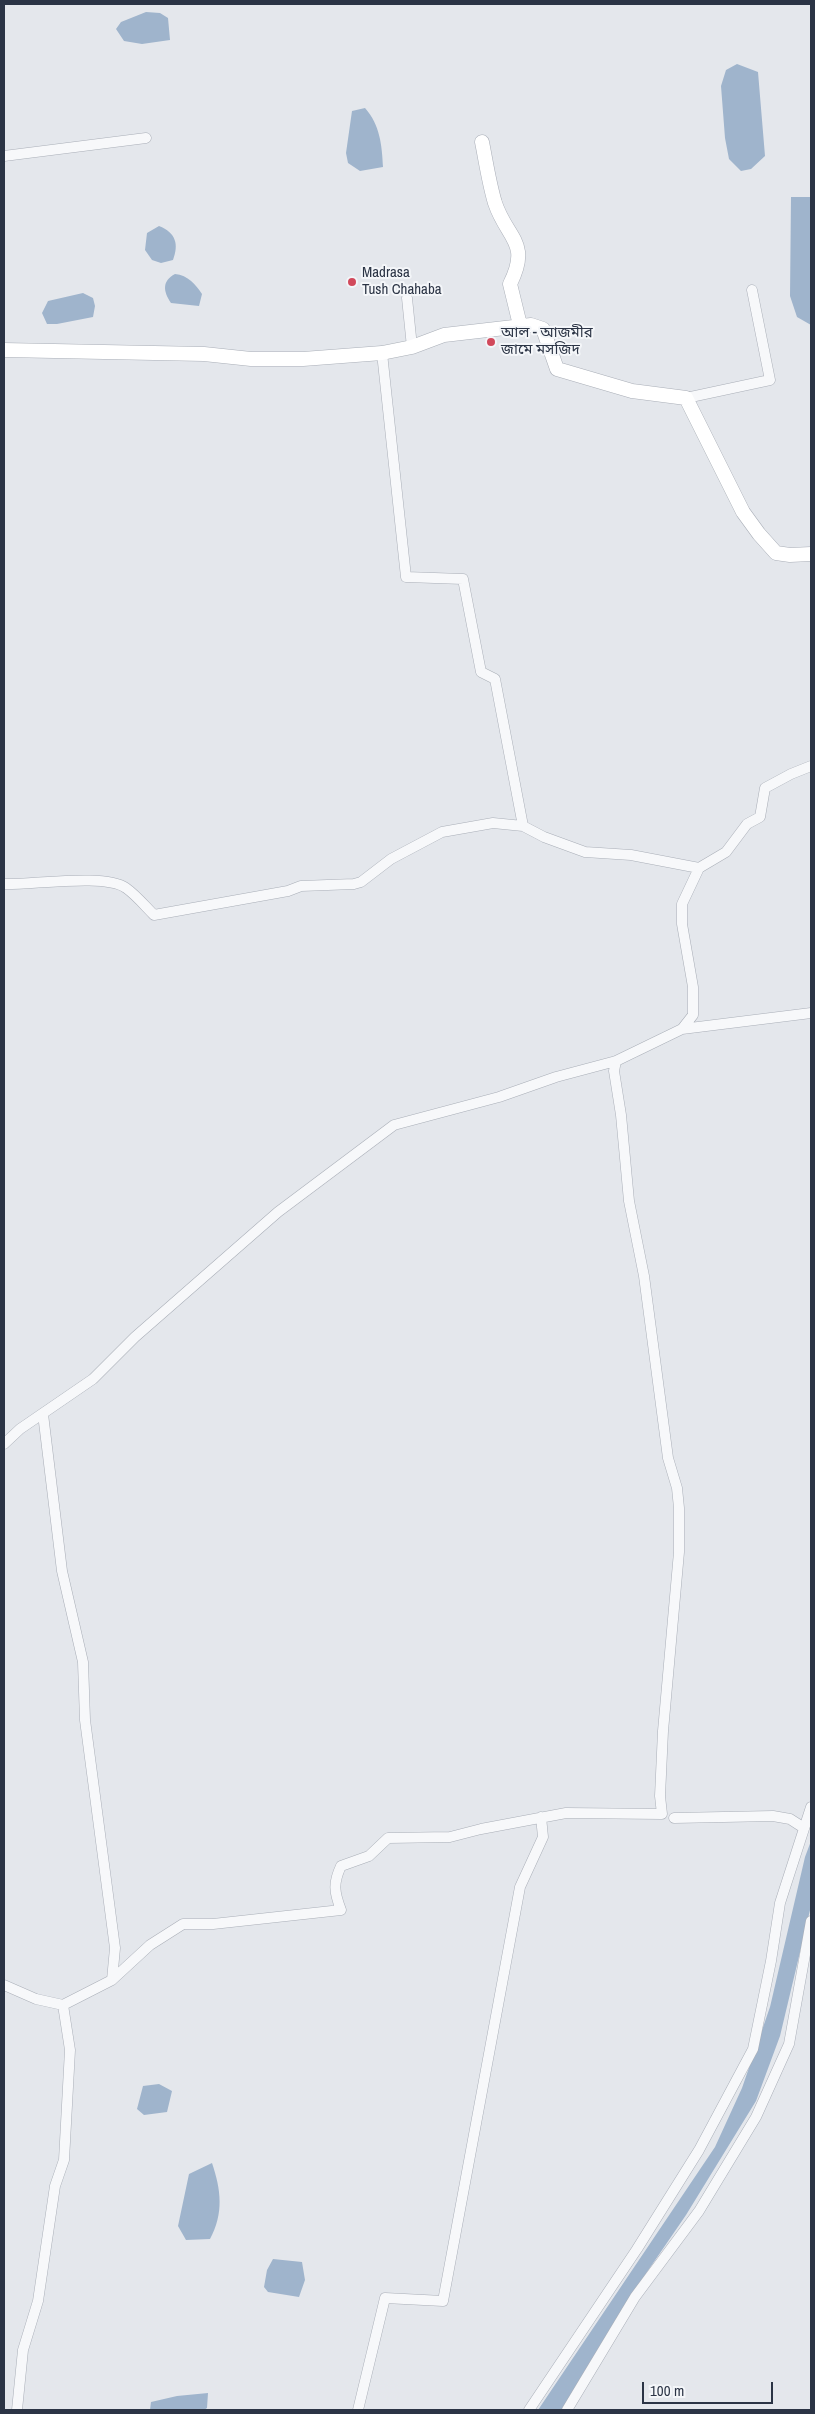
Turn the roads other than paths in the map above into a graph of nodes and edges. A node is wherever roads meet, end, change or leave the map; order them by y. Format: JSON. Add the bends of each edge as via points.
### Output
{"nodes":[{"id":1,"x":146,"y":138,"type":"dead end"},
{"id":2,"x":482,"y":142,"type":"dead end"},
{"id":3,"x":4,"y":156,"type":"edge"},
{"id":4,"x":752,"y":290,"type":"dead end"},
{"id":5,"x":407,"y":298,"type":"dead end"},
{"id":6,"x":520,"y":325,"type":"junction"},
{"id":7,"x":412,"y":347,"type":"junction"},
{"id":8,"x":4,"y":350,"type":"edge"},
{"id":9,"x":382,"y":353,"type":"junction"},
{"id":10,"x":686,"y":398,"type":"junction"},
{"id":11,"x":811,"y":554,"type":"edge"},
{"id":12,"x":811,"y":766,"type":"edge"},
{"id":13,"x":523,"y":826,"type":"junction"},
{"id":14,"x":699,"y":868,"type":"junction"},
{"id":15,"x":4,"y":884,"type":"edge"},
{"id":16,"x":811,"y":1013,"type":"edge"},
{"id":17,"x":682,"y":1029,"type":"junction"},
{"id":18,"x":616,"y":1061,"type":"junction"},
{"id":19,"x":43,"y":1414,"type":"junction"},
{"id":20,"x":4,"y":1444,"type":"edge"},
{"id":21,"x":811,"y":1808,"type":"edge"},
{"id":22,"x":541,"y":1817,"type":"junction"},
{"id":23,"x":674,"y":1818,"type":"dead end"},
{"id":24,"x":804,"y":1828,"type":"junction"},
{"id":25,"x":811,"y":1921,"type":"edge"},
{"id":26,"x":112,"y":1980,"type":"junction"},
{"id":27,"x":4,"y":1985,"type":"edge"},
{"id":28,"x":63,"y":2005,"type":"junction"},
{"id":29,"x":17,"y":2410,"type":"edge"},
{"id":30,"x":358,"y":2410,"type":"edge"},
{"id":31,"x":528,"y":2410,"type":"edge"},
{"id":32,"x":567,"y":2410,"type":"edge"}],
"edges":[{"from":1,"to":3,"type":"street"},
{"from":2,"to":6,"type":"street","via":[[500,215],[517,241],[518,269],[510,284]]},
{"from":4,"to":10,"type":"street","via":[[770,380]]},
{"from":5,"to":7,"type":"street"},
{"from":6,"to":7,"type":"street","via":[[444,335]]},
{"from":6,"to":10,"type":"street","via":[[543,329],[557,369],[632,391]]},
{"from":7,"to":9,"type":"street"},
{"from":8,"to":9,"type":"street","via":[[204,354],[251,359]]},
{"from":9,"to":13,"type":"street","via":[[406,577],[463,580],[481,672],[495,679]]},
{"from":10,"to":11,"type":"street","via":[[743,512],[759,534],[776,553]]},
{"from":12,"to":14,"type":"street","via":[[765,788],[760,817],[748,824],[726,852]]},
{"from":13,"to":14,"type":"street","via":[[585,852],[631,855]]},
{"from":13,"to":15,"type":"street","via":[[493,823],[442,832],[354,884],[301,886],[154,915],[125,886],[109,882],[91,879]]},
{"from":14,"to":17,"type":"street","via":[[682,904],[682,924],[693,986],[693,1015]]},
{"from":16,"to":17,"type":"street"},
{"from":17,"to":18,"type":"street"},
{"from":18,"to":19,"type":"street","via":[[394,1125],[278,1212],[135,1337],[93,1379]]},
{"from":18,"to":22,"type":"street","via":[[614,1072],[629,1201],[644,1276],[668,1458],[679,1508],[679,1552],[663,1731],[662,1814],[566,1813]]},
{"from":19,"to":20,"type":"street"},
{"from":19,"to":26,"type":"street","via":[[62,1571],[82,1662],[85,1720],[115,1948]]},
{"from":21,"to":24,"type":"street"},
{"from":22,"to":26,"type":"street","via":[[450,1837],[388,1838],[368,1856],[340,1866],[334,1880],[334,1892],[341,1910],[213,1924],[183,1924],[150,1945]]},
{"from":22,"to":30,"type":"street","via":[[543,1837],[520,1887],[443,2301],[384,2298]]},
{"from":23,"to":24,"type":"street","via":[[772,1816],[790,1819]]},
{"from":24,"to":31,"type":"street","via":[[780,1903],[753,2049],[699,2150],[637,2249]]},
{"from":25,"to":32,"type":"street","via":[[789,2044],[756,2117],[699,2211],[635,2297]]},
{"from":26,"to":28,"type":"street"},
{"from":27,"to":28,"type":"street","via":[[36,1999]]},
{"from":28,"to":29,"type":"street","via":[[70,2050],[64,2160],[55,2186],[38,2301],[23,2350]]}]}
